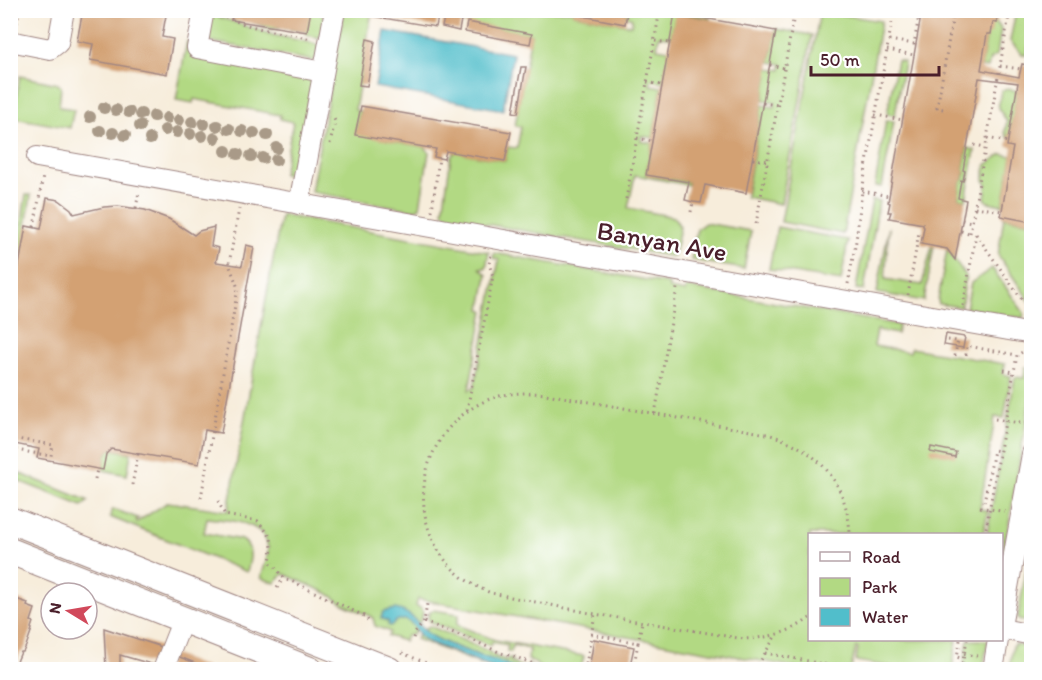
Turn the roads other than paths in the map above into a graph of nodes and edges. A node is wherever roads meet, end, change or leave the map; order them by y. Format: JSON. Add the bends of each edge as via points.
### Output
{"nodes":[{"id":1,"x":64,"y":10,"type":"edge"},
{"id":2,"x":335,"y":10,"type":"edge"},
{"id":3,"x":204,"y":11,"type":"edge"},
{"id":4,"x":10,"y":41,"type":"edge"},
{"id":5,"x":323,"y":72,"type":"junction"},
{"id":6,"x":37,"y":158,"type":"dead end"},
{"id":7,"x":291,"y":203,"type":"junction"},
{"id":8,"x":1032,"y":334,"type":"edge"},
{"id":9,"x":1032,"y":453,"type":"edge"},
{"id":10,"x":10,"y":520,"type":"edge"},
{"id":11,"x":10,"y":551,"type":"edge"},
{"id":12,"x":1003,"y":615,"type":"edge"},
{"id":13,"x":183,"y":619,"type":"junction"},
{"id":14,"x":1003,"y":629,"type":"edge"},
{"id":15,"x":1032,"y":635,"type":"edge"},
{"id":16,"x":998,"y":641,"type":"edge"},
{"id":17,"x":278,"y":664,"type":"edge"},
{"id":18,"x":163,"y":669,"type":"edge"},
{"id":19,"x":309,"y":669,"type":"edge"},
{"id":20,"x":389,"y":669,"type":"edge"},
{"id":21,"x":993,"y":669,"type":"edge"}],
"edges":[{"from":1,"to":4,"type":"street","via":[[58,43],[50,49]]},
{"from":2,"to":5,"type":"street"},
{"from":3,"to":5,"type":"street","via":[[197,48]]},
{"from":5,"to":7,"type":"street"},
{"from":6,"to":7,"type":"street","name":"Banyan Ave"},
{"from":7,"to":8,"type":"street","name":"Banyan Ave"},
{"from":9,"to":12,"type":"street"},
{"from":10,"to":20,"type":"main road"},
{"from":11,"to":13,"type":"main road"},
{"from":13,"to":17,"type":"main road"},
{"from":13,"to":18,"type":"street"},
{"from":14,"to":15,"type":"street"},
{"from":16,"to":21,"type":"street"},
{"from":17,"to":19,"type":"main road"}]}
